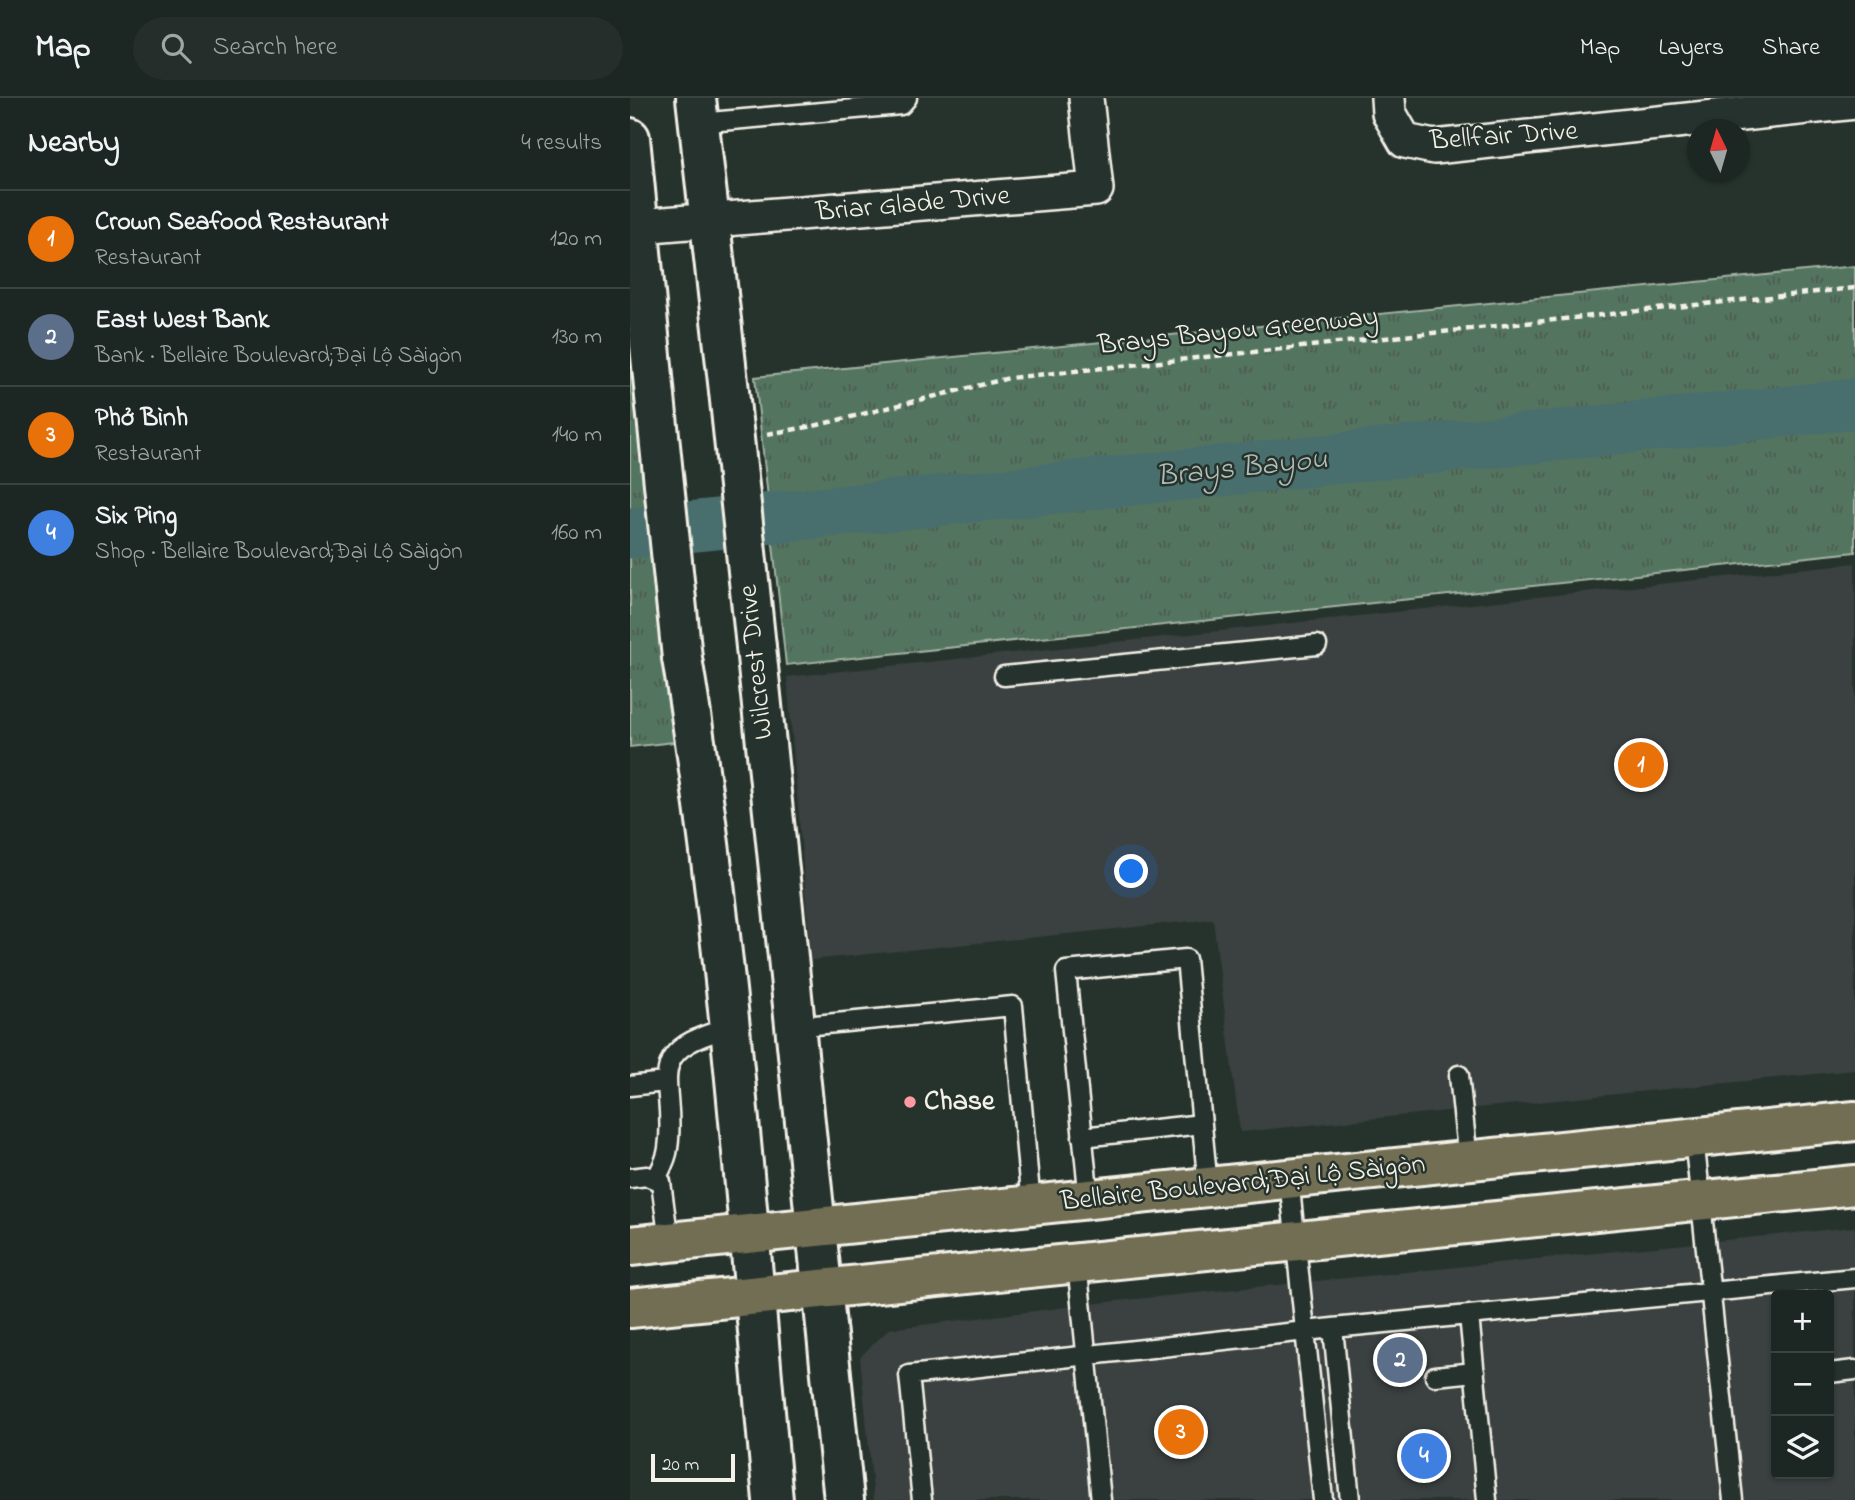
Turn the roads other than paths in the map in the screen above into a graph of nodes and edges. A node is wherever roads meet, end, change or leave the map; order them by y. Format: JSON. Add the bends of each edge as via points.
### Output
{"nodes":[{"id":1,"x":907,"y":98,"type":"edge"},
{"id":2,"x":1086,"y":98,"type":"edge"},
{"id":3,"x":1388,"y":98,"type":"edge"},
{"id":4,"x":1855,"y":102,"type":"edge"},
{"id":5,"x":1680,"y":109,"type":"edge"},
{"id":6,"x":697,"y":111,"type":"edge"},
{"id":7,"x":630,"y":138,"type":"edge"},
{"id":8,"x":709,"y":221,"type":"junction"},
{"id":9,"x":639,"y":226,"type":"junction"},
{"id":10,"x":1317,"y":645,"type":"dead end"},
{"id":11,"x":1004,"y":676,"type":"dead end"},
{"id":12,"x":794,"y":1027,"type":"junction"},
{"id":13,"x":730,"y":1028,"type":"junction"},
{"id":14,"x":1459,"y":1076,"type":"dead end"},
{"id":15,"x":664,"y":1082,"type":"junction"},
{"id":16,"x":630,"y":1086,"type":"edge"},
{"id":17,"x":1855,"y":1121,"type":"edge"},
{"id":18,"x":1202,"y":1124,"type":"junction"},
{"id":19,"x":1083,"y":1137,"type":"junction"},
{"id":20,"x":1694,"y":1138,"type":"junction"},
{"id":21,"x":1468,"y":1161,"type":"junction"},
{"id":22,"x":630,"y":1178,"type":"edge"},
{"id":23,"x":656,"y":1179,"type":"junction"},
{"id":24,"x":1289,"y":1179,"type":"junction"},
{"id":25,"x":1855,"y":1185,"type":"edge"},
{"id":26,"x":1208,"y":1187,"type":"junction"},
{"id":27,"x":1089,"y":1200,"type":"junction"},
{"id":28,"x":1701,"y":1201,"type":"junction"},
{"id":29,"x":1031,"y":1205,"type":"junction"},
{"id":30,"x":815,"y":1227,"type":"junction"},
{"id":31,"x":748,"y":1234,"type":"junction"},
{"id":32,"x":1296,"y":1241,"type":"junction"},
{"id":33,"x":669,"y":1242,"type":"junction"},
{"id":34,"x":630,"y":1246,"type":"edge"},
{"id":35,"x":1077,"y":1263,"type":"junction"},
{"id":36,"x":1855,"y":1278,"type":"edge"},
{"id":37,"x":822,"y":1288,"type":"junction"},
{"id":38,"x":1771,"y":1290,"type":"edge"},
{"id":39,"x":1785,"y":1290,"type":"edge"},
{"id":40,"x":1711,"y":1292,"type":"junction"},
{"id":41,"x":754,"y":1295,"type":"junction"},
{"id":42,"x":630,"y":1308,"type":"edge"},
{"id":43,"x":1469,"y":1315,"type":"junction"},
{"id":44,"x":1333,"y":1328,"type":"junction"},
{"id":45,"x":1306,"y":1331,"type":"junction"},
{"id":46,"x":1086,"y":1356,"type":"junction"},
{"id":47,"x":1855,"y":1370,"type":"edge"},
{"id":48,"x":1475,"y":1372,"type":"junction"},
{"id":49,"x":1834,"y":1372,"type":"edge"},
{"id":50,"x":1435,"y":1376,"type":"dead end"},
{"id":51,"x":773,"y":1500,"type":"edge"},
{"id":52,"x":844,"y":1500,"type":"edge"},
{"id":53,"x":922,"y":1500,"type":"edge"},
{"id":54,"x":1101,"y":1500,"type":"edge"},
{"id":55,"x":1323,"y":1500,"type":"edge"},
{"id":56,"x":1350,"y":1500,"type":"edge"},
{"id":57,"x":1487,"y":1500,"type":"edge"},
{"id":58,"x":1733,"y":1500,"type":"edge"}],
"edges":[{"from":1,"to":6,"type":"lane","via":[[901,105]]},
{"from":2,"to":8,"type":"street","name":"Briar Glade Drive","via":[[1096,189]]},
{"from":3,"to":5,"type":"street","name":"Bellfair Drive","via":[[1389,113],[1405,141],[1434,147]]},
{"from":4,"to":5,"type":"street","name":"Bellfair Drive"},
{"from":6,"to":8,"type":"main road","name":"Wilcrest Drive"},
{"from":7,"to":9,"type":"main road"},
{"from":8,"to":9,"type":"street","name":"Briar Glade Drive"},
{"from":8,"to":12,"type":"main road","name":"Wilcrest Drive","bridge":true},
{"from":9,"to":13,"type":"main road","bridge":true,"via":[[682,658]]},
{"from":10,"to":11,"type":"lane"},
{"from":12,"to":29,"type":"lane","via":[[1013,1006]]},
{"from":12,"to":30,"type":"main road","name":"Wilcrest Drive"},
{"from":13,"to":15,"type":"lane","via":[[689,1041],[675,1056]]},
{"from":13,"to":31,"type":"main road"},
{"from":14,"to":21,"type":"lane"},
{"from":15,"to":16,"type":"lane"},
{"from":15,"to":23,"type":"lane","via":[[668,1151]]},
{"from":17,"to":20,"type":"main road","name":"Bellaire Boulevard;Đại Lộ Sàigòn"},
{"from":18,"to":19,"type":"lane"},
{"from":18,"to":19,"type":"lane","via":[[1186,959],[1066,971]]},
{"from":18,"to":26,"type":"lane"},
{"from":19,"to":27,"type":"lane"},
{"from":20,"to":21,"type":"main road","name":"Bellaire Boulevard;Đại Lộ Sàigòn"},
{"from":20,"to":28,"type":"lane"},
{"from":21,"to":24,"type":"main road","name":"Bellaire Boulevard;Đại Lộ Sàigòn"},
{"from":22,"to":23,"type":"lane"},
{"from":23,"to":33,"type":"lane","via":[[661,1182]]},
{"from":24,"to":26,"type":"main road","name":"Bellaire Boulevard;Đại Lộ Sàigòn"},
{"from":24,"to":32,"type":"lane"},
{"from":25,"to":28,"type":"main road"},
{"from":26,"to":27,"type":"main road","name":"Bellaire Boulevard;Đại Lộ Sàigòn"},
{"from":27,"to":29,"type":"main road","name":"Bellaire Boulevard;Đại Lộ Sàigòn"},
{"from":28,"to":32,"type":"main road"},
{"from":28,"to":40,"type":"lane"},
{"from":29,"to":30,"type":"main road","name":"Bellaire Boulevard;Đại Lộ Sàigòn"},
{"from":30,"to":31,"type":"main road","name":"Bellaire Boulevard;Đại Lộ Sàigòn"},
{"from":30,"to":37,"type":"main road","name":"Wilcrest Drive"},
{"from":31,"to":33,"type":"main road","name":"Bellaire Boulevard;Đại Lộ Sàigòn"},
{"from":31,"to":41,"type":"main road"},
{"from":32,"to":35,"type":"main road"},
{"from":32,"to":45,"type":"lane"},
{"from":33,"to":34,"type":"main road","name":"Bellaire Boulevard;Đại Lộ Sàigòn"},
{"from":35,"to":37,"type":"main road"},
{"from":35,"to":46,"type":"lane"},
{"from":36,"to":39,"type":"lane"},
{"from":37,"to":41,"type":"main road"},
{"from":37,"to":52,"type":"main road","name":"Wilcrest Drive"},
{"from":38,"to":40,"type":"lane"},
{"from":40,"to":43,"type":"lane"},
{"from":40,"to":58,"type":"lane"},
{"from":41,"to":42,"type":"main road"},
{"from":41,"to":51,"type":"main road"},
{"from":43,"to":44,"type":"lane","via":[[1366,1334]]},
{"from":43,"to":48,"type":"lane"},
{"from":44,"to":45,"type":"lane"},
{"from":44,"to":56,"type":"lane"},
{"from":45,"to":46,"type":"lane"},
{"from":45,"to":55,"type":"lane"},
{"from":46,"to":53,"type":"lane","via":[[909,1375]]},
{"from":46,"to":54,"type":"lane"},
{"from":47,"to":49,"type":"lane"},
{"from":48,"to":50,"type":"lane"},
{"from":48,"to":57,"type":"lane"}]}
